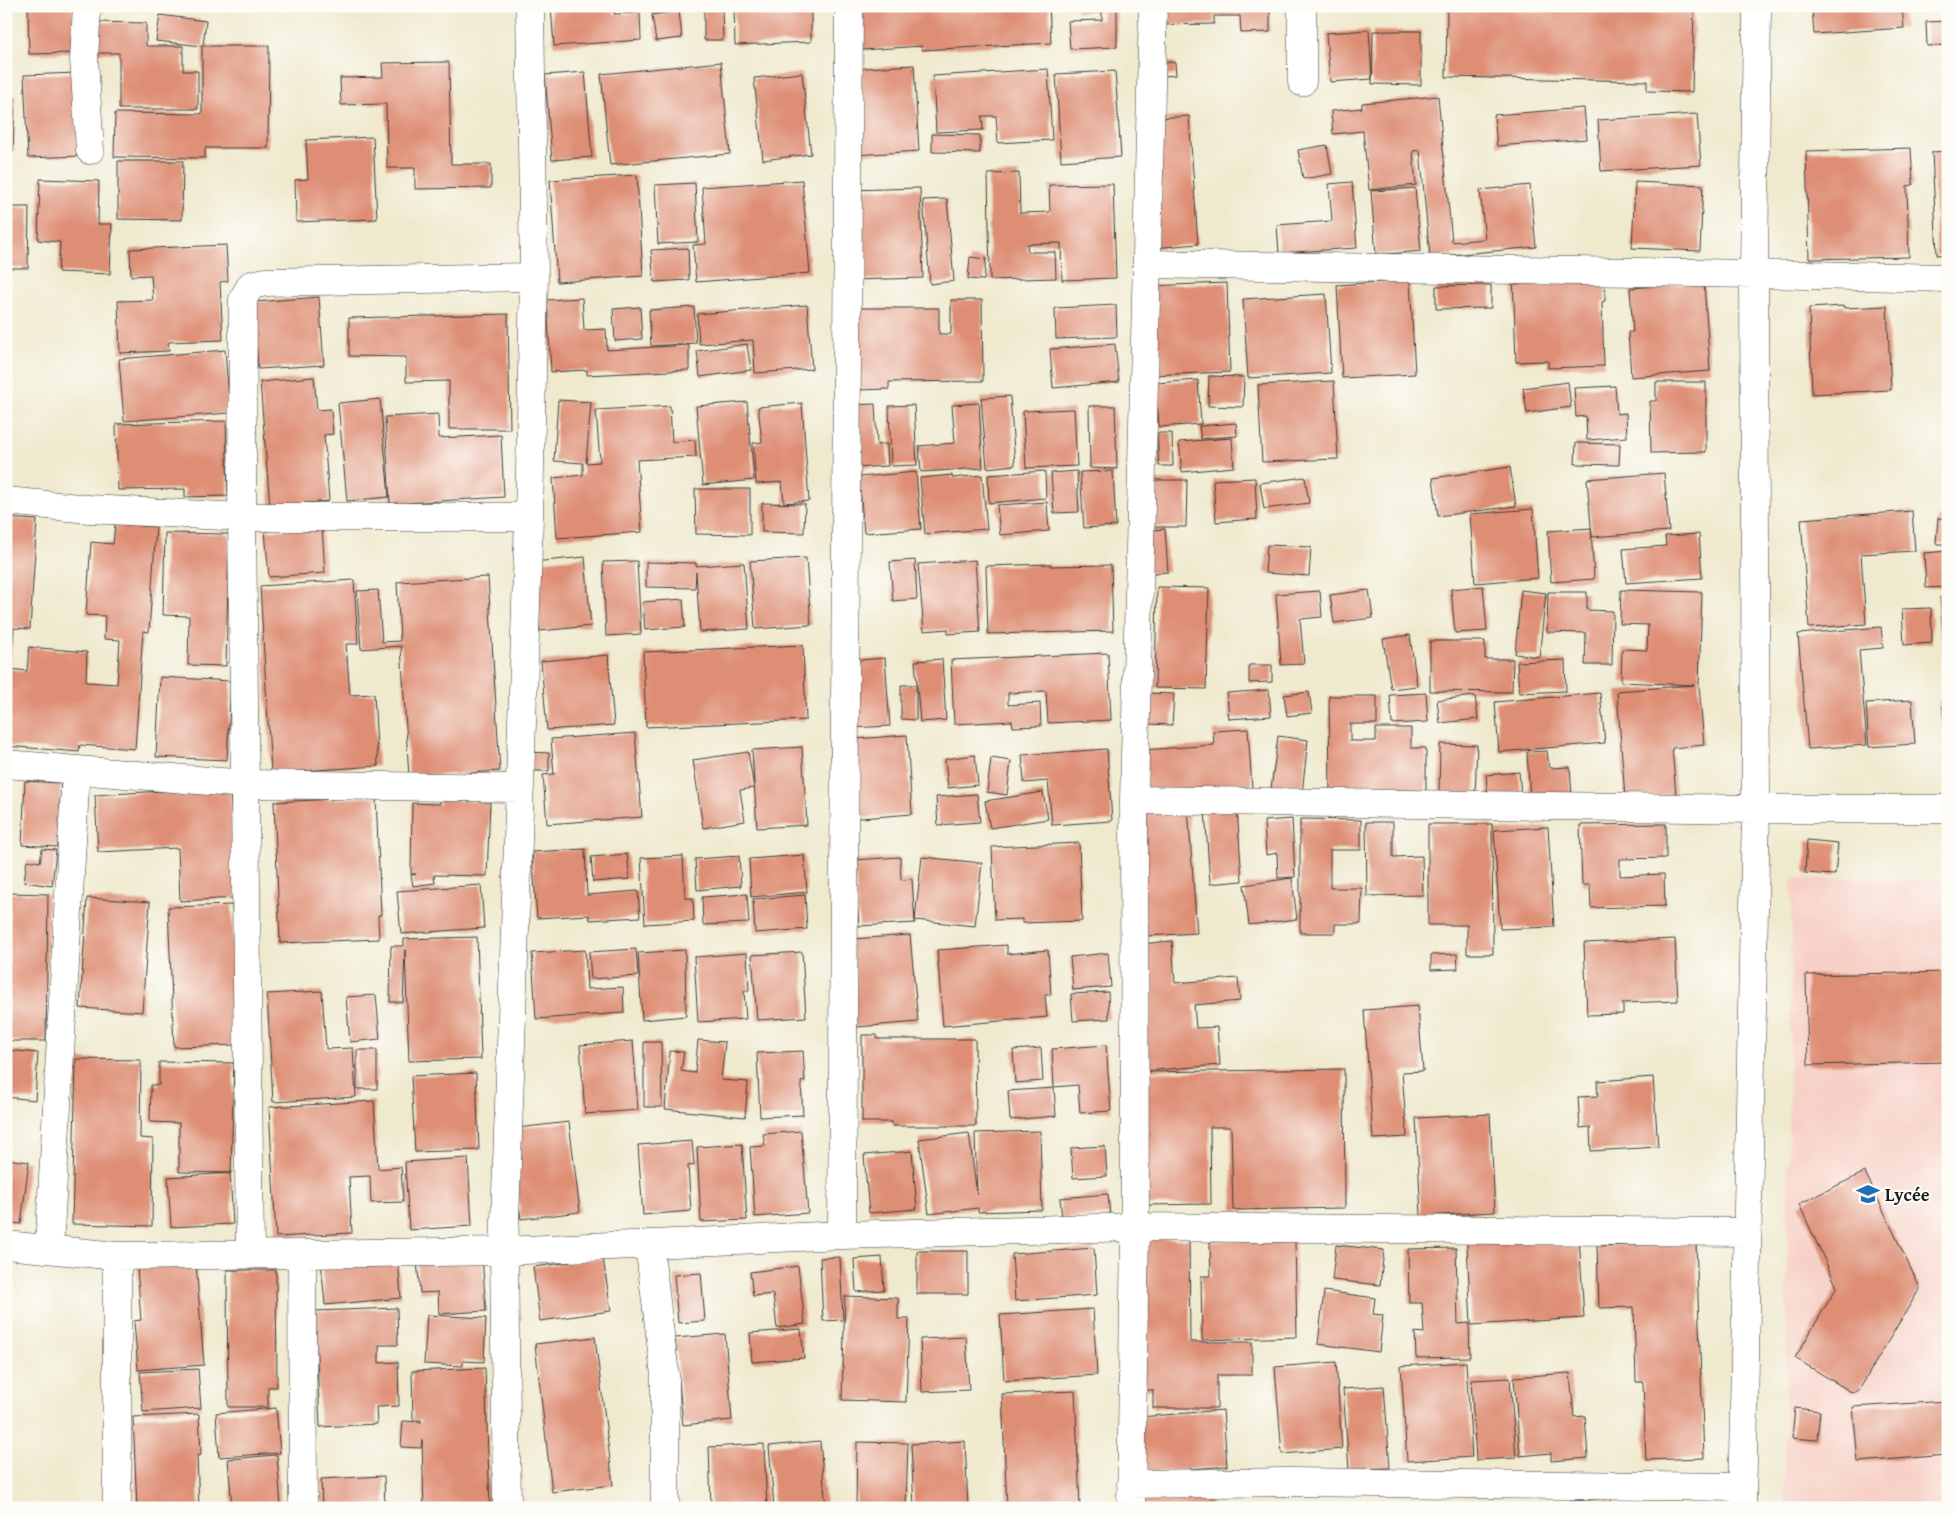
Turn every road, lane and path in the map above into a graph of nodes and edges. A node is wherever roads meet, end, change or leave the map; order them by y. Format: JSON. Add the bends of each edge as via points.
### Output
{"nodes":[{"id":1,"x":87,"y":6,"type":"edge"},
{"id":2,"x":530,"y":6,"type":"edge"},
{"id":3,"x":849,"y":6,"type":"edge"},
{"id":4,"x":1153,"y":6,"type":"edge"},
{"id":5,"x":1302,"y":6,"type":"edge"},
{"id":6,"x":1757,"y":6,"type":"edge"},
{"id":7,"x":1302,"y":82,"type":"dead end"},
{"id":8,"x":90,"y":150,"type":"dead end"},
{"id":9,"x":1147,"y":264,"type":"junction"},
{"id":10,"x":1754,"y":274,"type":"junction"},
{"id":11,"x":534,"y":277,"type":"junction"},
{"id":12,"x":1948,"y":278,"type":"edge"},
{"id":13,"x":6,"y":501,"type":"edge"},
{"id":14,"x":242,"y":517,"type":"junction"},
{"id":15,"x":529,"y":517,"type":"junction"},
{"id":16,"x":6,"y":764,"type":"edge"},
{"id":17,"x":76,"y":770,"type":"junction"},
{"id":18,"x":245,"y":784,"type":"junction"},
{"id":19,"x":520,"y":788,"type":"junction"},
{"id":20,"x":1134,"y":800,"type":"junction"},
{"id":21,"x":1756,"y":809,"type":"junction"},
{"id":22,"x":1948,"y":809,"type":"edge"},
{"id":23,"x":1135,"y":1227,"type":"junction"},
{"id":24,"x":1746,"y":1232,"type":"junction"},
{"id":25,"x":842,"y":1235,"type":"junction"},
{"id":26,"x":649,"y":1244,"type":"junction"},
{"id":27,"x":6,"y":1245,"type":"edge"},
{"id":28,"x":49,"y":1249,"type":"junction"},
{"id":29,"x":504,"y":1251,"type":"junction"},
{"id":30,"x":250,"y":1254,"type":"junction"},
{"id":31,"x":302,"y":1254,"type":"junction"},
{"id":32,"x":117,"y":1256,"type":"junction"},
{"id":33,"x":1131,"y":1496,"type":"edge"},
{"id":34,"x":1742,"y":1497,"type":"edge"},
{"id":35,"x":117,"y":1508,"type":"edge"},
{"id":36,"x":303,"y":1508,"type":"edge"},
{"id":37,"x":507,"y":1508,"type":"edge"},
{"id":38,"x":665,"y":1508,"type":"edge"}],
"edges":[{"from":1,"to":8,"type":"street","via":[[84,59]]},
{"from":2,"to":11,"type":"street"},
{"from":3,"to":25,"type":"street"},
{"from":4,"to":9,"type":"street"},
{"from":5,"to":7,"type":"street"},
{"from":6,"to":10,"type":"street"},
{"from":9,"to":10,"type":"street"},
{"from":9,"to":20,"type":"street"},
{"from":10,"to":12,"type":"street"},
{"from":10,"to":21,"type":"street"},
{"from":11,"to":14,"type":"street","via":[[266,282],[251,286],[243,299]]},
{"from":11,"to":15,"type":"street"},
{"from":13,"to":14,"type":"street"},
{"from":14,"to":15,"type":"street"},
{"from":14,"to":18,"type":"street"},
{"from":15,"to":19,"type":"street"},
{"from":16,"to":17,"type":"street"},
{"from":17,"to":18,"type":"street"},
{"from":17,"to":28,"type":"street"},
{"from":18,"to":19,"type":"street"},
{"from":18,"to":30,"type":"street"},
{"from":19,"to":29,"type":"street"},
{"from":20,"to":21,"type":"street"},
{"from":20,"to":23,"type":"street"},
{"from":21,"to":22,"type":"street"},
{"from":21,"to":24,"type":"street"},
{"from":23,"to":24,"type":"street"},
{"from":23,"to":25,"type":"street"},
{"from":23,"to":33,"type":"street"},
{"from":24,"to":34,"type":"street"},
{"from":25,"to":26,"type":"street"},
{"from":26,"to":29,"type":"street"},
{"from":26,"to":38,"type":"street","via":[[665,1375]]},
{"from":27,"to":28,"type":"street"},
{"from":28,"to":32,"type":"street"},
{"from":29,"to":31,"type":"street"},
{"from":29,"to":37,"type":"street"},
{"from":30,"to":31,"type":"street"},
{"from":30,"to":32,"type":"street"},
{"from":31,"to":36,"type":"street"},
{"from":32,"to":35,"type":"street"},
{"from":33,"to":34,"type":"street","via":[[1289,1482]]}]}
